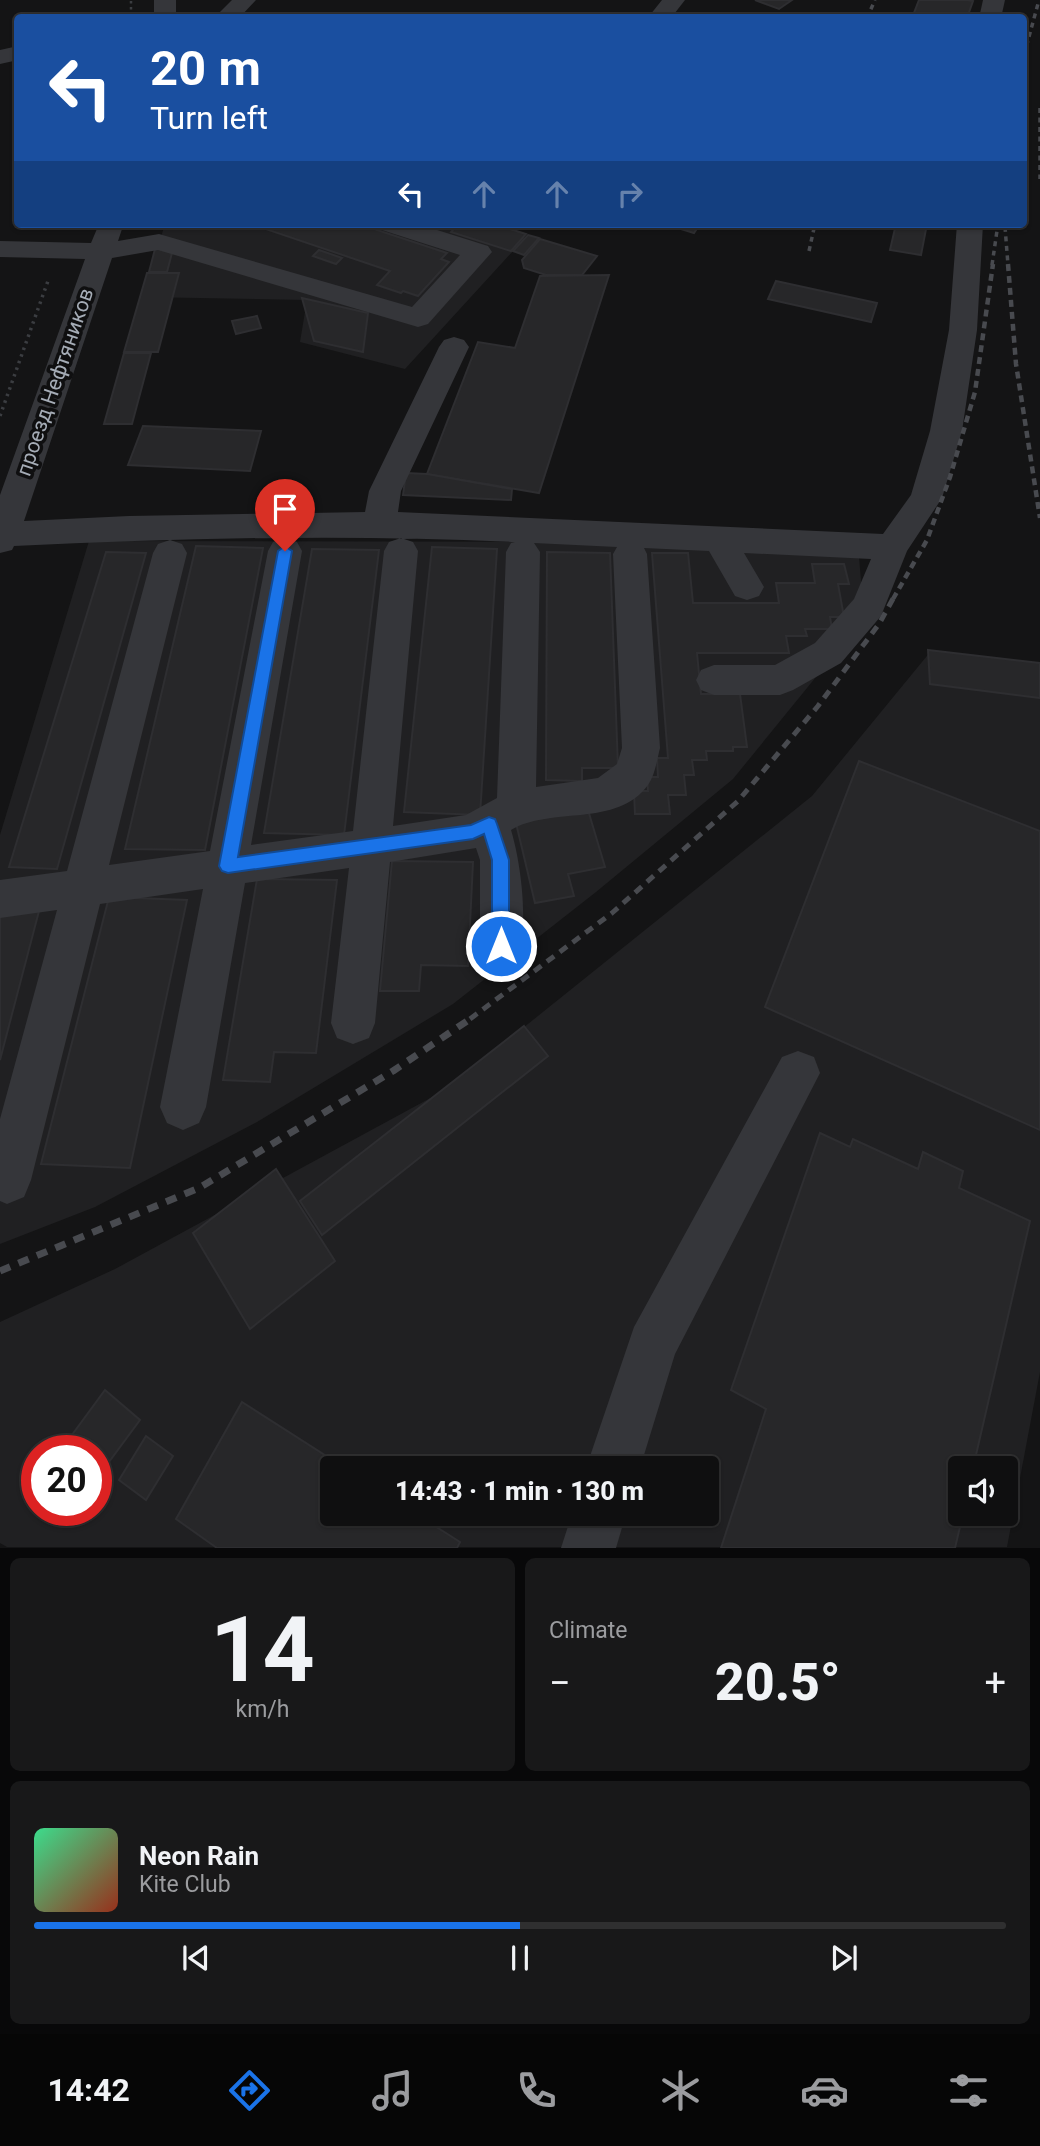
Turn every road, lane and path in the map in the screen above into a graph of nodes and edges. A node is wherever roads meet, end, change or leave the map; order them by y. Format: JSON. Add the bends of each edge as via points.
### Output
{"nodes":[{"id":1,"x":110,"y":228,"type":"edge"},
{"id":2,"x":403,"y":228,"type":"edge"},
{"id":3,"x":970,"y":228,"type":"edge"},
{"id":4,"x":0,"y":249,"type":"edge"},
{"id":5,"x":60,"y":249,"type":"junction"},
{"id":6,"x":101,"y":252,"type":"junction"},
{"id":7,"x":454,"y":347,"type":"dead end"},
{"id":8,"x":0,"y":416,"type":"edge"},
{"id":9,"x":1,"y":537,"type":"edge"},
{"id":10,"x":391,"y":538,"type":"junction"},
{"id":11,"x":719,"y":539,"type":"junction"},
{"id":12,"x":892,"y":547,"type":"junction"},
{"id":13,"x":285,"y":551,"type":"dead end"},
{"id":14,"x":523,"y":552,"type":"dead end"},
{"id":15,"x":170,"y":553,"type":"dead end"},
{"id":16,"x":630,"y":554,"type":"dead end"},
{"id":17,"x":747,"y":587,"type":"dead end"},
{"id":18,"x":714,"y":680,"type":"dead end"},
{"id":19,"x":502,"y":815,"type":"junction"},
{"id":20,"x":371,"y":847,"type":"junction"},
{"id":21,"x":228,"y":866,"type":"junction"},
{"id":22,"x":83,"y":886,"type":"junction"},
{"id":23,"x":0,"y":899,"type":"edge"},
{"id":24,"x":501,"y":946,"type":"dead end"},
{"id":25,"x":353,"y":1023,"type":"dead end"},
{"id":26,"x":798,"y":1073,"type":"dead end"},
{"id":27,"x":183,"y":1107,"type":"dead end"},
{"id":28,"x":7,"y":1180,"type":"dead end"},
{"id":29,"x":617,"y":1456,"type":"edge"},
{"id":30,"x":595,"y":1526,"type":"edge"},
{"id":31,"x":588,"y":1548,"type":"edge"}],
"edges":[{"from":1,"to":6,"type":"street","name":"проезд Нефтяников"},
{"from":2,"to":6,"type":"street","via":[[478,252],[418,318],[159,242]]},
{"from":3,"to":12,"type":"street","via":[[963,330],[946,431],[926,498]]},
{"from":4,"to":5,"type":"street"},
{"from":5,"to":6,"type":"street"},
{"from":5,"to":8,"type":"path"},
{"from":6,"to":9,"type":"street","name":"проезд Нефтяников"},
{"from":7,"to":10,"type":"street","via":[[385,491]]},
{"from":9,"to":10,"type":"street","via":[[130,528]]},
{"from":10,"to":11,"type":"street"},
{"from":10,"to":20,"type":"street"},
{"from":11,"to":12,"type":"street"},
{"from":11,"to":17,"type":"street"},
{"from":12,"to":18,"type":"street","via":[[869,606],[828,653],[779,680]]},
{"from":13,"to":21,"type":"street"},
{"from":14,"to":19,"type":"street"},
{"from":15,"to":22,"type":"street"},
{"from":16,"to":19,"type":"street","via":[[641,748],[634,774],[607,794]]},
{"from":19,"to":20,"type":"street","via":[[473,832]]},
{"from":19,"to":24,"type":"street"},
{"from":20,"to":21,"type":"street"},
{"from":20,"to":25,"type":"street"},
{"from":21,"to":22,"type":"street"},
{"from":21,"to":27,"type":"street"},
{"from":22,"to":23,"type":"street"},
{"from":22,"to":28,"type":"street"},
{"from":26,"to":29,"type":"street","via":[[652,1345]]},
{"from":30,"to":31,"type":"street"}]}
